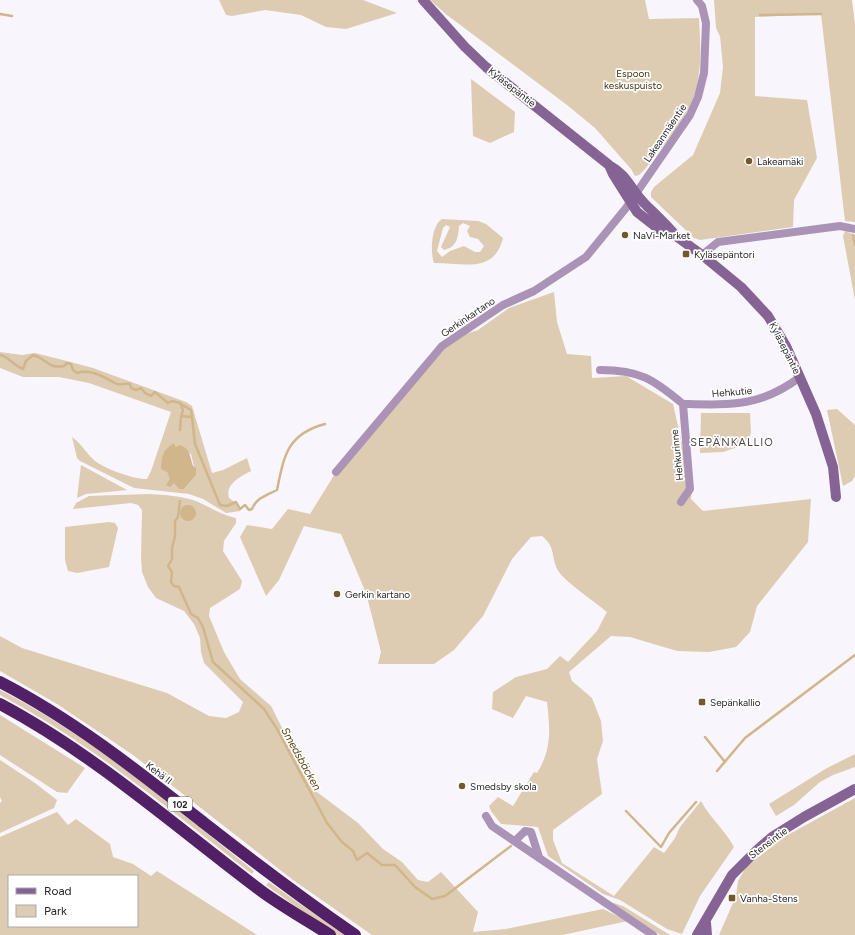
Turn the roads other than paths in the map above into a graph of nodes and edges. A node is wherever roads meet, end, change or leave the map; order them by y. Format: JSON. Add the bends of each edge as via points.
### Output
{"nodes":[{"id":1,"x":423,"y":0,"type":"edge"},
{"id":2,"x":697,"y":0,"type":"edge"},
{"id":3,"x":633,"y":198,"type":"junction"},
{"id":4,"x":855,"y":229,"type":"edge"},
{"id":5,"x":702,"y":255,"type":"junction"},
{"id":6,"x":600,"y":370,"type":"dead end"},
{"id":7,"x":800,"y":378,"type":"junction"},
{"id":8,"x":683,"y":404,"type":"junction"},
{"id":9,"x":336,"y":472,"type":"dead end"},
{"id":10,"x":836,"y":497,"type":"dead end"},
{"id":11,"x":682,"y":502,"type":"dead end"},
{"id":12,"x":0,"y":682,"type":"edge"},
{"id":13,"x":0,"y":704,"type":"edge"},
{"id":14,"x":855,"y":789,"type":"edge"},
{"id":15,"x":486,"y":816,"type":"dead end"},
{"id":16,"x":515,"y":841,"type":"junction"},
{"id":17,"x":539,"y":858,"type":"junction"},
{"id":18,"x":265,"y":894,"type":"junction"},
{"id":19,"x":706,"y":923,"type":"junction"},
{"id":20,"x":318,"y":935,"type":"edge"},
{"id":21,"x":330,"y":935,"type":"edge"},
{"id":22,"x":355,"y":935,"type":"edge"},
{"id":23,"x":653,"y":935,"type":"edge"},
{"id":24,"x":698,"y":935,"type":"edge"},
{"id":25,"x":707,"y":935,"type":"edge"}],
"edges":[{"from":1,"to":3,"type":"main road","name":"Kyläsepäntie","via":[[486,67],[609,165],[613,174]]},
{"from":2,"to":3,"type":"street","name":"Lakeanmäentie","via":[[702,6],[706,22],[704,73],[698,98],[690,115]]},
{"from":3,"to":5,"type":"main road","name":"Kyläsepäntie","via":[[637,212],[660,230],[676,236]]},
{"from":3,"to":9,"type":"street","name":"Gerkinkartano","via":[[586,257],[534,291],[503,305],[442,346]]},
{"from":4,"to":5,"type":"street","via":[[840,226],[718,242]]},
{"from":5,"to":7,"type":"main road","name":"Kyläsepäntie","via":[[741,287],[768,316],[786,346]]},
{"from":6,"to":8,"type":"street","via":[[621,370],[643,376],[662,386]]},
{"from":7,"to":8,"type":"street","name":"Hehkutie","via":[[778,392],[758,400],[736,404]]},
{"from":7,"to":10,"type":"main road","name":"Kyläsepäntie","via":[[816,414],[833,467]]},
{"from":8,"to":11,"type":"street","name":"Hehkurinne","via":[[690,489]]},
{"from":12,"to":22,"type":"highway","name":"Kehä II","number":"102","via":[[98,742],[265,870]]},
{"from":13,"to":18,"type":"highway","number":"102","via":[[83,755]]},
{"from":14,"to":19,"type":"main road","name":"Stensintie","via":[[804,817],[756,850],[732,875]]},
{"from":15,"to":16,"type":"street","via":[[492,826]]},
{"from":16,"to":17,"type":"street"},
{"from":16,"to":17,"type":"street","via":[[525,831],[531,832]]},
{"from":17,"to":23,"type":"street"},
{"from":18,"to":20,"type":"highway"},
{"from":18,"to":21,"type":"highway","number":"102"},
{"from":19,"to":24,"type":"main road","name":"Stensintie"},
{"from":19,"to":25,"type":"main road"}]}
